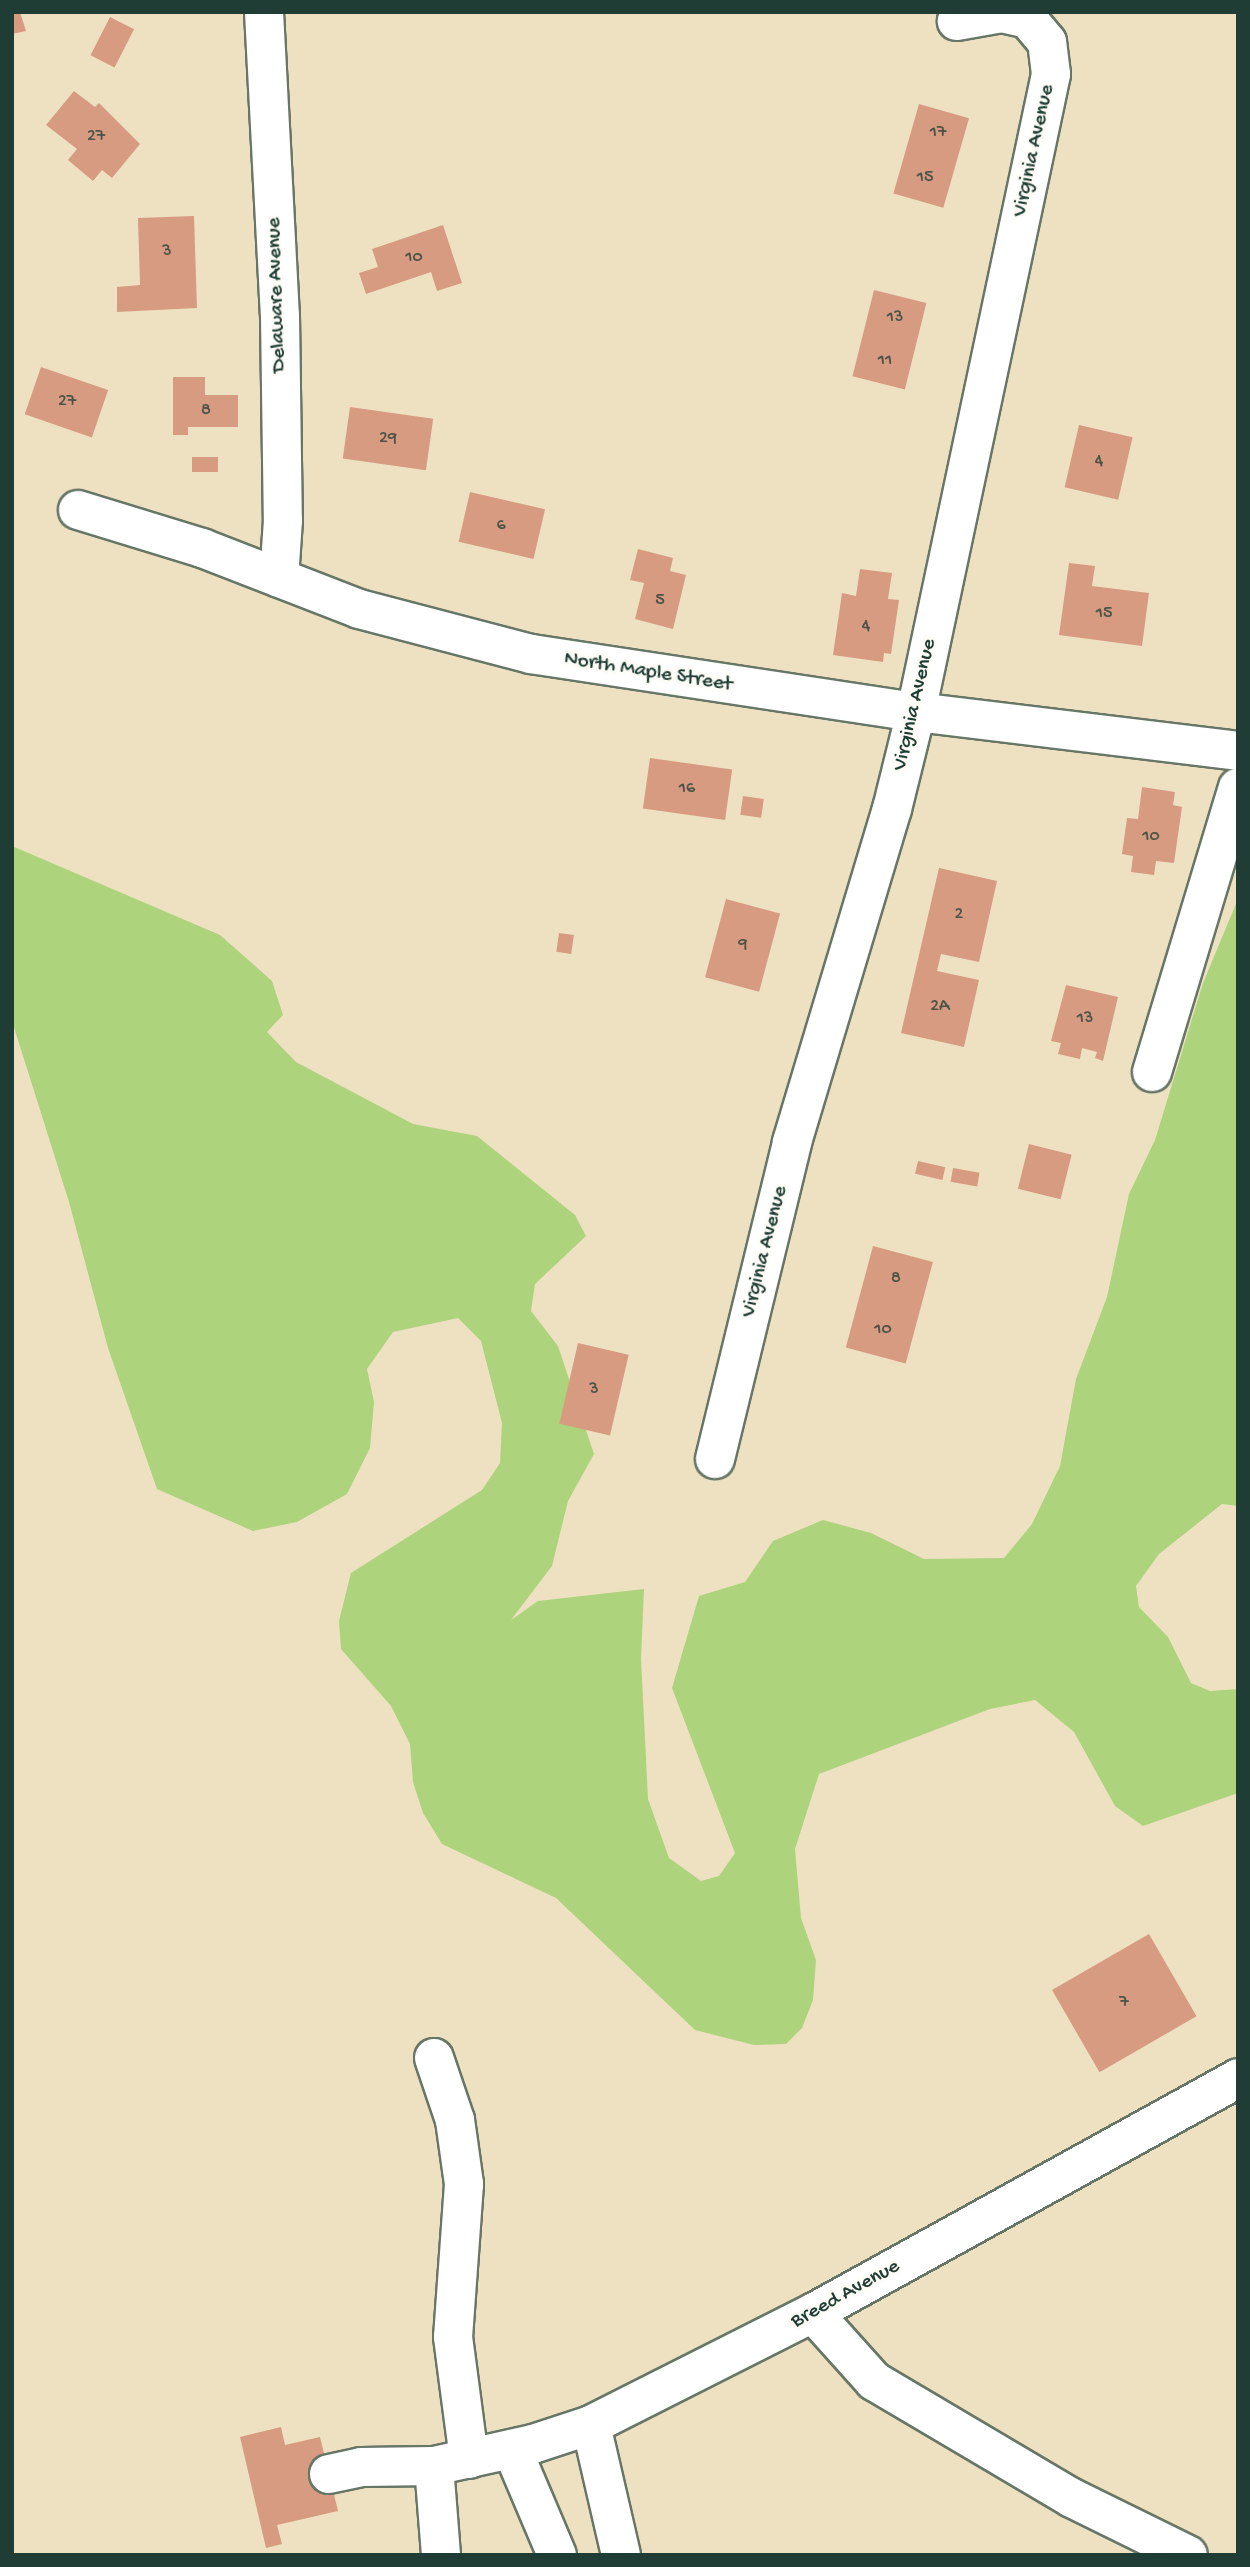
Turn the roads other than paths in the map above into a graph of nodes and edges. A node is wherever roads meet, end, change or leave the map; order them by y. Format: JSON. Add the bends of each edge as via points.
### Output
{"nodes":[{"id":1,"x":264,"y":12,"type":"edge"},
{"id":2,"x":957,"y":22,"type":"dead end"},
{"id":3,"x":78,"y":510,"type":"dead end"},
{"id":4,"x":279,"y":578,"type":"junction"},
{"id":5,"x":916,"y":712,"type":"junction"},
{"id":6,"x":1238,"y":751,"type":"edge"},
{"id":7,"x":1238,"y":788,"type":"edge"},
{"id":8,"x":1152,"y":1072,"type":"dead end"},
{"id":9,"x":715,"y":1459,"type":"dead end"},
{"id":10,"x":434,"y":2058,"type":"dead end"},
{"id":11,"x":1238,"y":2078,"type":"edge"},
{"id":12,"x":813,"y":2313,"type":"junction"},
{"id":13,"x":591,"y":2425,"type":"junction"},
{"id":14,"x":512,"y":2449,"type":"junction"},
{"id":15,"x":451,"y":2462,"type":"junction"},
{"id":16,"x":330,"y":2474,"type":"dead end"},
{"id":17,"x":441,"y":2555,"type":"edge"},
{"id":18,"x":557,"y":2555,"type":"edge"},
{"id":19,"x":621,"y":2555,"type":"edge"},
{"id":20,"x":1188,"y":2555,"type":"edge"}],
"edges":[{"from":1,"to":4,"type":"street","name":"Delaware Avenue","via":[[280,316],[283,520]]},
{"from":2,"to":5,"type":"street","name":"Virginia Avenue","via":[[1002,13],[1028,19],[1047,42],[1051,74]]},
{"from":3,"to":4,"type":"street","name":"North Maple Street","via":[[202,548]]},
{"from":4,"to":5,"type":"street","name":"North Maple Street","via":[[402,622],[520,652]]},
{"from":5,"to":6,"type":"street","name":"North Maple Street"},
{"from":5,"to":9,"type":"street","name":"Virginia Avenue","via":[[892,809],[792,1142]]},
{"from":7,"to":8,"type":"street"},
{"from":10,"to":15,"type":"street","via":[[455,2120],[464,2184],[453,2337]]},
{"from":11,"to":12,"type":"street","name":"Breed Avenue"},
{"from":12,"to":13,"type":"street","name":"Breed Avenue"},
{"from":12,"to":20,"type":"street","via":[[874,2381],[1072,2498]]},
{"from":13,"to":14,"type":"street","name":"Breed Avenue"},
{"from":13,"to":19,"type":"street"},
{"from":14,"to":15,"type":"street","name":"Breed Avenue"},
{"from":14,"to":18,"type":"street"},
{"from":15,"to":16,"type":"street","name":"Breed Avenue"},
{"from":15,"to":17,"type":"street"}]}
